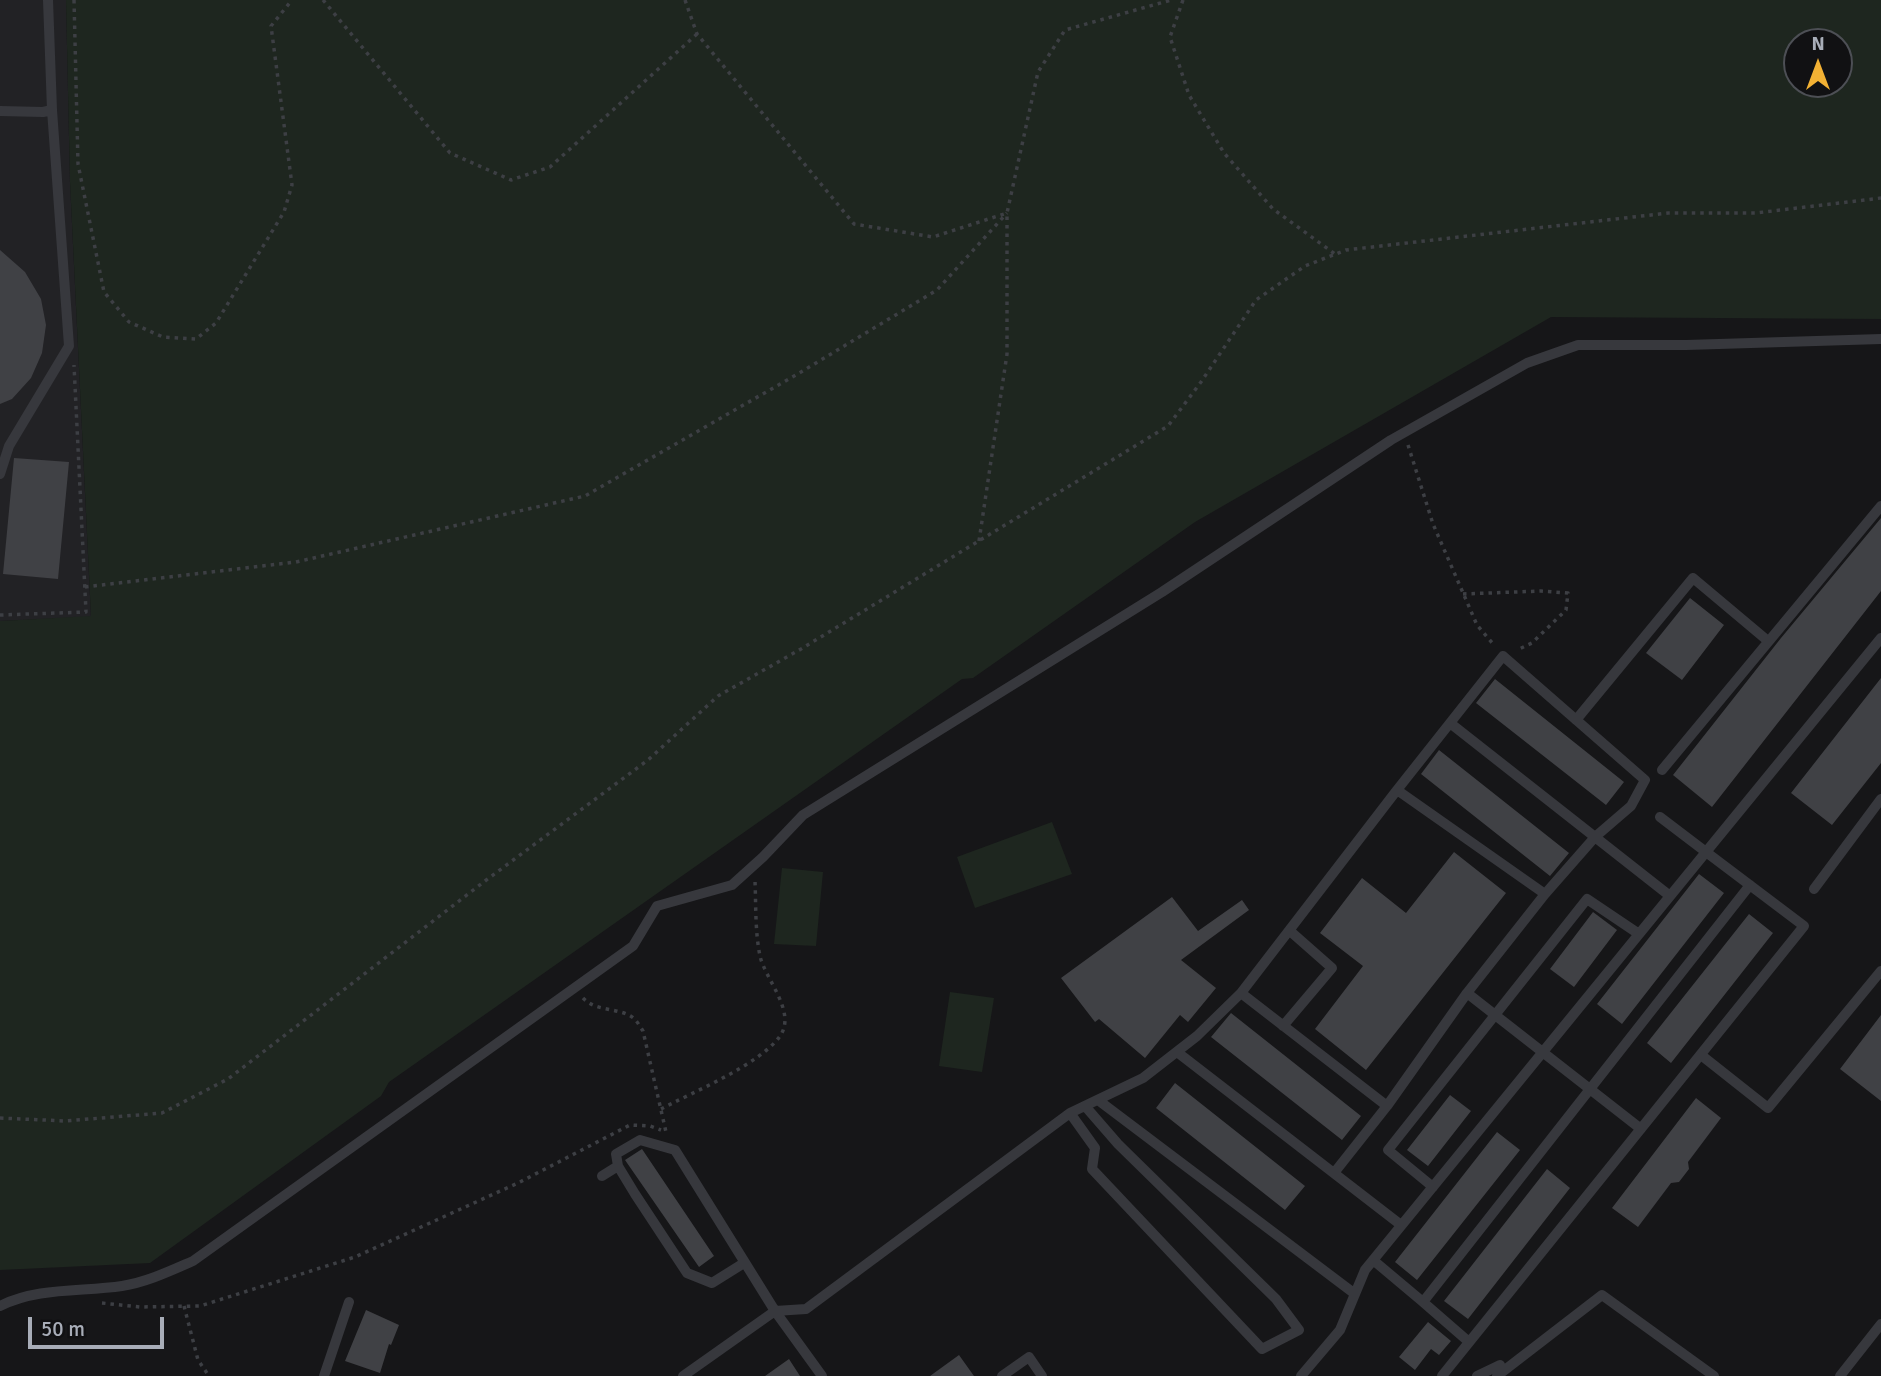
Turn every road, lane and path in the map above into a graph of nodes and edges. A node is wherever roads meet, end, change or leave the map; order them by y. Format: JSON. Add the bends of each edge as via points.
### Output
{"nodes":[{"id":1,"x":48,"y":0,"type":"edge"},
{"id":2,"x":75,"y":0,"type":"edge"},
{"id":3,"x":292,"y":0,"type":"edge"},
{"id":4,"x":323,"y":0,"type":"edge"},
{"id":5,"x":685,"y":0,"type":"edge"},
{"id":6,"x":1171,"y":0,"type":"edge"},
{"id":7,"x":1183,"y":0,"type":"edge"},
{"id":8,"x":697,"y":34,"type":"junction"},
{"id":9,"x":52,"y":110,"type":"junction"},
{"id":10,"x":0,"y":111,"type":"edge"},
{"id":11,"x":1881,"y":198,"type":"edge"},
{"id":12,"x":1007,"y":213,"type":"junction"},
{"id":13,"x":1335,"y":254,"type":"junction"},
{"id":14,"x":1881,"y":339,"type":"edge"},
{"id":15,"x":69,"y":346,"type":"junction"},
{"id":16,"x":1404,"y":433,"type":"junction"},
{"id":17,"x":0,"y":474,"type":"edge"},
{"id":18,"x":1881,"y":506,"type":"edge"},
{"id":19,"x":979,"y":541,"type":"junction"},
{"id":20,"x":85,"y":587,"type":"junction"},
{"id":21,"x":1463,"y":594,"type":"junction"},
{"id":22,"x":0,"y":615,"type":"edge"},
{"id":23,"x":1881,"y":638,"type":"edge"},
{"id":24,"x":1768,"y":641,"type":"junction"},
{"id":25,"x":1503,"y":656,"type":"junction"},
{"id":26,"x":1576,"y":720,"type":"junction"},
{"id":27,"x":1450,"y":723,"type":"junction"},
{"id":28,"x":1662,"y":770,"type":"dead end"},
{"id":29,"x":1396,"y":790,"type":"junction"},
{"id":30,"x":1881,"y":799,"type":"edge"},
{"id":31,"x":1660,"y":817,"type":"dead end"},
{"id":32,"x":1595,"y":837,"type":"junction"},
{"id":33,"x":1706,"y":852,"type":"junction"},
{"id":34,"x":754,"y":865,"type":"junction"},
{"id":35,"x":1751,"y":886,"type":"junction"},
{"id":36,"x":1814,"y":889,"type":"dead end"},
{"id":37,"x":1545,"y":894,"type":"junction"},
{"id":38,"x":1670,"y":896,"type":"junction"},
{"id":39,"x":1290,"y":931,"type":"junction"},
{"id":40,"x":1639,"y":934,"type":"junction"},
{"id":41,"x":1881,"y":971,"type":"edge"},
{"id":42,"x":574,"y":989,"type":"junction"},
{"id":43,"x":1241,"y":993,"type":"junction"},
{"id":44,"x":1467,"y":993,"type":"junction"},
{"id":45,"x":1495,"y":1015,"type":"junction"},
{"id":46,"x":1283,"y":1026,"type":"junction"},
{"id":47,"x":1177,"y":1052,"type":"junction"},
{"id":48,"x":1542,"y":1053,"type":"junction"},
{"id":49,"x":1701,"y":1055,"type":"junction"},
{"id":50,"x":1589,"y":1089,"type":"junction"},
{"id":51,"x":1098,"y":1100,"type":"junction"},
{"id":52,"x":1086,"y":1106,"type":"junction"},
{"id":53,"x":1387,"y":1106,"type":"junction"},
{"id":54,"x":661,"y":1109,"type":"junction"},
{"id":55,"x":1070,"y":1113,"type":"junction"},
{"id":56,"x":0,"y":1118,"type":"edge"},
{"id":57,"x":1641,"y":1129,"type":"junction"},
{"id":58,"x":666,"y":1132,"type":"junction"},
{"id":59,"x":675,"y":1150,"type":"junction"},
{"id":60,"x":618,"y":1166,"type":"junction"},
{"id":61,"x":1334,"y":1173,"type":"junction"},
{"id":62,"x":602,"y":1175,"type":"dead end"},
{"id":63,"x":1433,"y":1187,"type":"junction"},
{"id":64,"x":1401,"y":1225,"type":"junction"},
{"id":65,"x":1373,"y":1260,"type":"junction"},
{"id":66,"x":744,"y":1263,"type":"junction"},
{"id":67,"x":1355,"y":1294,"type":"junction"},
{"id":68,"x":349,"y":1301,"type":"dead end"},
{"id":69,"x":1423,"y":1302,"type":"junction"},
{"id":70,"x":99,"y":1303,"type":"dead end"},
{"id":71,"x":0,"y":1306,"type":"edge"},
{"id":72,"x":184,"y":1306,"type":"junction"},
{"id":73,"x":775,"y":1311,"type":"junction"},
{"id":74,"x":1881,"y":1324,"type":"edge"},
{"id":75,"x":1469,"y":1342,"type":"junction"},
{"id":76,"x":1500,"y":1365,"type":"dead end"},
{"id":77,"x":209,"y":1376,"type":"edge"},
{"id":78,"x":324,"y":1376,"type":"edge"},
{"id":79,"x":683,"y":1376,"type":"edge"},
{"id":80,"x":822,"y":1376,"type":"edge"},
{"id":81,"x":1002,"y":1376,"type":"edge"},
{"id":82,"x":1042,"y":1376,"type":"edge"},
{"id":83,"x":1301,"y":1376,"type":"edge"},
{"id":84,"x":1441,"y":1376,"type":"edge"},
{"id":85,"x":1477,"y":1376,"type":"edge"},
{"id":86,"x":1497,"y":1376,"type":"edge"},
{"id":87,"x":1714,"y":1376,"type":"edge"},
{"id":88,"x":1840,"y":1376,"type":"edge"}],
"edges":[{"from":1,"to":9,"type":"lane"},
{"from":2,"to":3,"type":"path","via":[[78,164],[104,292],[129,322],[163,337],[197,339],[216,323],[284,212],[292,185],[271,26]]},
{"from":4,"to":8,"type":"path","via":[[450,153],[511,180],[550,167]]},
{"from":5,"to":8,"type":"path"},
{"from":6,"to":12,"type":"path","via":[[1065,30],[1038,72]]},
{"from":7,"to":13,"type":"path","via":[[1170,37],[1189,95],[1224,153],[1273,209]]},
{"from":8,"to":12,"type":"path","via":[[854,224],[933,237]]},
{"from":9,"to":10,"type":"lane"},
{"from":9,"to":15,"type":"lane"},
{"from":11,"to":13,"type":"path","via":[[1756,212],[1668,212]]},
{"from":12,"to":19,"type":"path","via":[[1007,354]]},
{"from":12,"to":20,"type":"path","via":[[937,290],[585,496],[296,562]]},
{"from":13,"to":19,"type":"path","via":[[1305,266],[1256,300],[1168,426]]},
{"from":14,"to":16,"type":"lane","via":[[1578,345],[1527,363]]},
{"from":15,"to":17,"type":"lane","via":[[9,446]]},
{"from":15,"to":20,"type":"path","via":[[74,367]]},
{"from":16,"to":21,"type":"path","via":[[1433,524]]},
{"from":16,"to":34,"type":"lane","via":[[1162,592],[803,815]]},
{"from":18,"to":24,"type":"lane"},
{"from":19,"to":56,"type":"path","via":[[718,696],[648,760],[228,1079],[162,1113],[65,1121]]},
{"from":20,"to":22,"type":"path","via":[[86,612]]},
{"from":21,"to":25,"type":"path","via":[[1476,625]]},
{"from":21,"to":25,"type":"path","via":[[1568,593],[1566,610],[1532,643]]},
{"from":23,"to":33,"type":"lane"},
{"from":24,"to":26,"type":"lane","via":[[1693,578]]},
{"from":24,"to":28,"type":"lane"},
{"from":25,"to":26,"type":"lane"},
{"from":25,"to":27,"type":"lane"},
{"from":26,"to":32,"type":"lane","via":[[1645,780],[1631,806]]},
{"from":27,"to":29,"type":"lane"},
{"from":27,"to":32,"type":"lane"},
{"from":29,"to":37,"type":"lane"},
{"from":29,"to":39,"type":"lane"},
{"from":30,"to":36,"type":"lane"},
{"from":31,"to":33,"type":"lane"},
{"from":32,"to":37,"type":"lane"},
{"from":32,"to":38,"type":"lane"},
{"from":33,"to":35,"type":"lane"},
{"from":33,"to":38,"type":"lane"},
{"from":34,"to":42,"type":"lane","via":[[732,885],[657,906],[633,947]]},
{"from":34,"to":54,"type":"path","via":[[760,954],[779,993],[782,1035],[762,1054]]},
{"from":35,"to":49,"type":"lane","via":[[1804,926]]},
{"from":35,"to":50,"type":"lane"},
{"from":37,"to":44,"type":"lane"},
{"from":38,"to":40,"type":"lane"},
{"from":39,"to":43,"type":"lane"},
{"from":39,"to":46,"type":"lane","via":[[1332,968]]},
{"from":40,"to":45,"type":"lane","via":[[1587,899]]},
{"from":40,"to":48,"type":"lane"},
{"from":41,"to":49,"type":"lane","via":[[1768,1108]]},
{"from":42,"to":54,"type":"path","via":[[590,1005],[634,1018],[643,1031]]},
{"from":42,"to":71,"type":"lane","via":[[193,1261],[123,1286],[49,1291]]},
{"from":43,"to":46,"type":"lane"},
{"from":43,"to":47,"type":"lane"},
{"from":44,"to":45,"type":"lane"},
{"from":44,"to":53,"type":"lane"},
{"from":45,"to":48,"type":"lane"},
{"from":45,"to":63,"type":"lane","via":[[1388,1150]]},
{"from":46,"to":53,"type":"lane"},
{"from":47,"to":51,"type":"lane","via":[[1143,1078]]},
{"from":47,"to":61,"type":"lane"},
{"from":48,"to":50,"type":"lane"},
{"from":48,"to":63,"type":"lane"},
{"from":49,"to":57,"type":"lane"},
{"from":50,"to":57,"type":"lane"},
{"from":50,"to":69,"type":"lane"},
{"from":51,"to":52,"type":"lane"},
{"from":51,"to":67,"type":"lane"},
{"from":52,"to":55,"type":"lane"},
{"from":52,"to":55,"type":"lane","via":[[1118,1144],[1276,1299],[1298,1330],[1262,1349],[1092,1169],[1095,1148]]},
{"from":53,"to":61,"type":"lane"},
{"from":54,"to":58,"type":"path"},
{"from":55,"to":73,"type":"lane","via":[[806,1309]]},
{"from":57,"to":75,"type":"lane"},
{"from":58,"to":59,"type":"path"},
{"from":58,"to":72,"type":"path","via":[[629,1125],[517,1183],[355,1257],[200,1306]]},
{"from":59,"to":60,"type":"lane","via":[[640,1140],[616,1154]]},
{"from":59,"to":66,"type":"lane"},
{"from":60,"to":62,"type":"lane"},
{"from":60,"to":66,"type":"lane","via":[[687,1273],[712,1283]]},
{"from":61,"to":64,"type":"lane"},
{"from":63,"to":64,"type":"lane"},
{"from":64,"to":65,"type":"lane"},
{"from":65,"to":67,"type":"lane"},
{"from":65,"to":69,"type":"lane"},
{"from":66,"to":73,"type":"lane"},
{"from":67,"to":83,"type":"lane","via":[[1340,1330]]},
{"from":68,"to":78,"type":"lane"},
{"from":69,"to":75,"type":"lane"},
{"from":70,"to":72,"type":"path"},
{"from":72,"to":77,"type":"path","via":[[198,1360]]},
{"from":73,"to":79,"type":"lane"},
{"from":73,"to":80,"type":"lane"},
{"from":74,"to":88,"type":"lane"},
{"from":75,"to":84,"type":"lane"},
{"from":76,"to":85,"type":"lane"},
{"from":81,"to":82,"type":"lane","via":[[1029,1357]]},
{"from":86,"to":87,"type":"lane","via":[[1602,1295]]}]}
